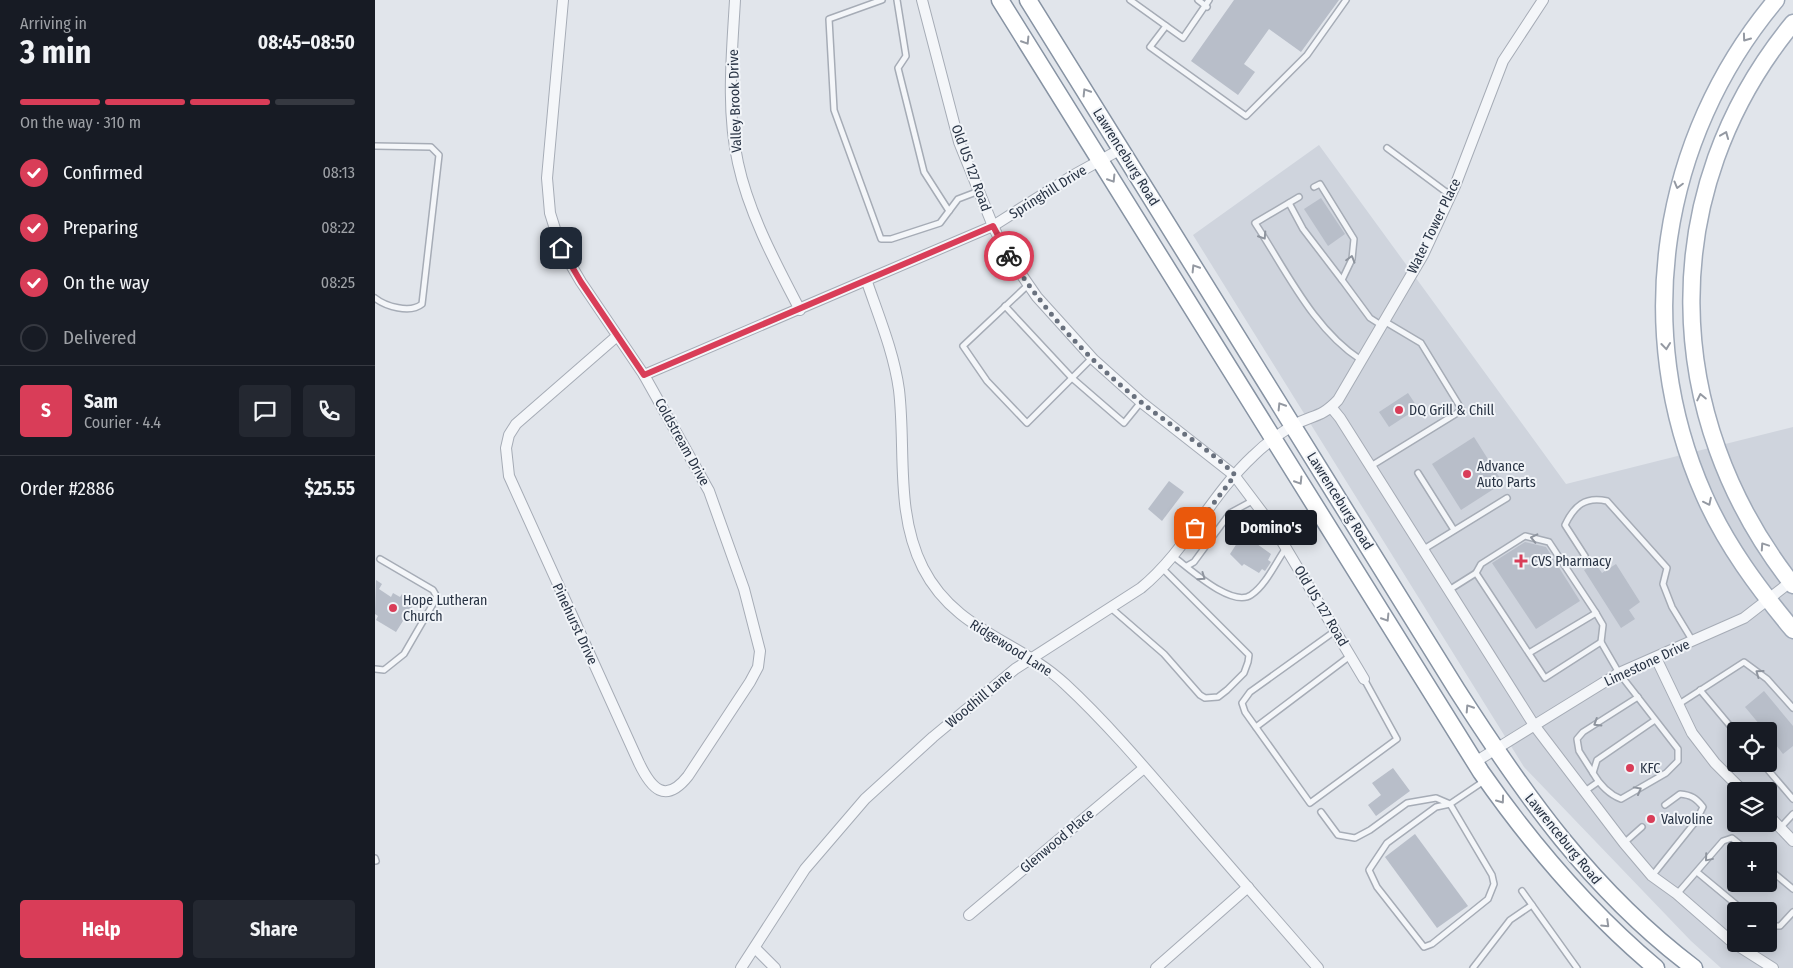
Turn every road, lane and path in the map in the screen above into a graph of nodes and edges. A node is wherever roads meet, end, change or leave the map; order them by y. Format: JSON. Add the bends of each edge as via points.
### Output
{"nodes":[{"id":1,"x":563,"y":0,"type":"edge"},
{"id":2,"x":735,"y":0,"type":"edge"},
{"id":3,"x":881,"y":0,"type":"edge"},
{"id":4,"x":897,"y":0,"type":"edge"},
{"id":5,"x":922,"y":0,"type":"edge"},
{"id":6,"x":1000,"y":0,"type":"edge"},
{"id":7,"x":1028,"y":0,"type":"edge"},
{"id":8,"x":1130,"y":0,"type":"edge"},
{"id":9,"x":1198,"y":0,"type":"edge"},
{"id":10,"x":1209,"y":0,"type":"edge"},
{"id":11,"x":1346,"y":0,"type":"edge"},
{"id":12,"x":1543,"y":0,"type":"edge"},
{"id":13,"x":1776,"y":0,"type":"edge"},
{"id":14,"x":1207,"y":7,"type":"junction"},
{"id":15,"x":1793,"y":22,"type":"edge"},
{"id":16,"x":1165,"y":26,"type":"junction"},
{"id":17,"x":375,"y":146,"type":"edge"},
{"id":18,"x":1387,"y":148,"type":"dead end"},
{"id":19,"x":1121,"y":149,"type":"junction"},
{"id":20,"x":1100,"y":160,"type":"junction"},
{"id":21,"x":1315,"y":187,"type":"dead end"},
{"id":22,"x":979,"y":191,"type":"junction"},
{"id":23,"x":1450,"y":196,"type":"junction"},
{"id":24,"x":1299,"y":197,"type":"dead end"},
{"id":25,"x":1289,"y":203,"type":"junction"},
{"id":26,"x":949,"y":211,"type":"junction"},
{"id":27,"x":993,"y":226,"type":"junction"},
{"id":28,"x":1342,"y":280,"type":"junction"},
{"id":29,"x":867,"y":282,"type":"junction"},
{"id":30,"x":1028,"y":285,"type":"junction"},
{"id":31,"x":375,"y":298,"type":"edge"},
{"id":32,"x":1005,"y":306,"type":"junction"},
{"id":33,"x":799,"y":310,"type":"junction"},
{"id":34,"x":1383,"y":323,"type":"junction"},
{"id":35,"x":617,"y":336,"type":"junction"},
{"id":36,"x":1091,"y":358,"type":"junction"},
{"id":37,"x":1361,"y":360,"type":"junction"},
{"id":38,"x":644,"y":375,"type":"junction"},
{"id":39,"x":1072,"y":378,"type":"junction"},
{"id":40,"x":1141,"y":402,"type":"junction"},
{"id":41,"x":1331,"y":407,"type":"junction"},
{"id":42,"x":1293,"y":426,"type":"junction"},
{"id":43,"x":1273,"y":440,"type":"junction"},
{"id":44,"x":1371,"y":466,"type":"junction"},
{"id":45,"x":1417,"y":473,"type":"dead end"},
{"id":46,"x":1235,"y":475,"type":"junction"},
{"id":47,"x":1507,"y":498,"type":"dead end"},
{"id":48,"x":1254,"y":500,"type":"junction"},
{"id":49,"x":1454,"y":530,"type":"junction"},
{"id":50,"x":1286,"y":548,"type":"junction"},
{"id":51,"x":1424,"y":549,"type":"junction"},
{"id":52,"x":1585,"y":556,"type":"dead end"},
{"id":53,"x":1174,"y":557,"type":"junction"},
{"id":54,"x":380,"y":559,"type":"dead end"},
{"id":55,"x":1187,"y":566,"type":"junction"},
{"id":56,"x":1163,"y":569,"type":"junction"},
{"id":57,"x":1476,"y":573,"type":"junction"},
{"id":58,"x":1792,"y":583,"type":"edge"},
{"id":59,"x":1449,"y":590,"type":"junction"},
{"id":60,"x":1768,"y":600,"type":"junction"},
{"id":61,"x":1111,"y":608,"type":"junction"},
{"id":62,"x":1596,"y":613,"type":"junction"},
{"id":63,"x":1793,"y":630,"type":"edge"},
{"id":64,"x":1336,"y":631,"type":"junction"},
{"id":65,"x":1601,"y":642,"type":"junction"},
{"id":66,"x":1693,"y":642,"type":"junction"},
{"id":67,"x":1529,"y":653,"type":"junction"},
{"id":68,"x":1351,"y":656,"type":"junction"},
{"id":69,"x":1031,"y":658,"type":"junction"},
{"id":70,"x":1656,"y":658,"type":"junction"},
{"id":71,"x":758,"y":667,"type":"joint"},
{"id":72,"x":375,"y":668,"type":"edge"},
{"id":73,"x":1619,"y":673,"type":"junction"},
{"id":74,"x":1364,"y":679,"type":"joint"},
{"id":75,"x":1700,"y":690,"type":"junction"},
{"id":76,"x":1638,"y":697,"type":"junction"},
{"id":77,"x":1679,"y":704,"type":"junction"},
{"id":78,"x":1793,"y":708,"type":"edge"},
{"id":79,"x":1655,"y":720,"type":"junction"},
{"id":80,"x":1727,"y":722,"type":"edge"},
{"id":81,"x":1534,"y":725,"type":"junction"},
{"id":82,"x":1256,"y":727,"type":"junction"},
{"id":83,"x":1495,"y":749,"type":"junction"},
{"id":84,"x":1475,"y":762,"type":"junction"},
{"id":85,"x":1144,"y":768,"type":"junction"},
{"id":86,"x":1770,"y":772,"type":"edge"},
{"id":87,"x":1593,"y":773,"type":"junction"},
{"id":88,"x":1487,"y":780,"type":"junction"},
{"id":89,"x":1598,"y":782,"type":"junction"},
{"id":90,"x":1734,"y":782,"type":"edge"},
{"id":91,"x":1585,"y":791,"type":"junction"},
{"id":92,"x":1793,"y":799,"type":"edge"},
{"id":93,"x":1450,"y":804,"type":"junction"},
{"id":94,"x":1665,"y":805,"type":"dead end"},
{"id":95,"x":1321,"y":812,"type":"dead end"},
{"id":96,"x":1793,"y":814,"type":"edge"},
{"id":97,"x":1777,"y":823,"type":"edge"},
{"id":98,"x":1642,"y":827,"type":"dead end"},
{"id":99,"x":1781,"y":827,"type":"junction"},
{"id":100,"x":1793,"y":841,"type":"edge"},
{"id":101,"x":1737,"y":842,"type":"edge"},
{"id":102,"x":1624,"y":844,"type":"junction"},
{"id":103,"x":1697,"y":872,"type":"junction"},
{"id":104,"x":1653,"y":876,"type":"junction"},
{"id":105,"x":1777,"y":876,"type":"edge"},
{"id":106,"x":1248,"y":887,"type":"junction"},
{"id":107,"x":1793,"y":889,"type":"edge"},
{"id":108,"x":1522,"y":891,"type":"dead end"},
{"id":109,"x":1677,"y":894,"type":"junction"},
{"id":110,"x":1733,"y":902,"type":"edge"},
{"id":111,"x":1532,"y":905,"type":"junction"},
{"id":112,"x":1793,"y":912,"type":"edge"},
{"id":113,"x":969,"y":915,"type":"dead end"},
{"id":114,"x":1777,"y":926,"type":"edge"},
{"id":115,"x":755,"y":948,"type":"junction"},
{"id":116,"x":741,"y":968,"type":"edge"},
{"id":117,"x":775,"y":968,"type":"edge"},
{"id":118,"x":1156,"y":968,"type":"edge"},
{"id":119,"x":1318,"y":968,"type":"edge"},
{"id":120,"x":1473,"y":968,"type":"edge"},
{"id":121,"x":1577,"y":968,"type":"edge"},
{"id":122,"x":1656,"y":968,"type":"edge"},
{"id":123,"x":1694,"y":968,"type":"edge"},
{"id":124,"x":1773,"y":968,"type":"edge"}],
"edges":[{"from":1,"to":35,"type":"street","name":"Coldstream Drive","via":[[547,196],[553,230],[561,248]]},
{"from":2,"to":33,"type":"street","name":"Valley Brook Drive","via":[[732,110],[738,164],[755,214]]},
{"from":3,"to":26,"type":"lane","via":[[829,19],[834,110],[881,240],[940,223]]},
{"from":4,"to":26,"type":"lane","via":[[906,56],[898,68],[924,172]]},
{"from":5,"to":22,"type":"street","name":"Old US 127 Road","via":[[959,142]]},
{"from":6,"to":20,"type":"main road","name":"Lawrenceburg Road","one_way":true},
{"from":19,"to":7,"type":"main road","name":"Lawrenceburg Road","one_way":true},
{"from":8,"to":16,"type":"lane"},
{"from":9,"to":14,"type":"lane"},
{"from":10,"to":14,"type":"lane"},
{"from":11,"to":16,"type":"lane","via":[[1307,54],[1246,116],[1151,47]]},
{"from":12,"to":23,"type":"street","name":"Water Tower Place","via":[[1503,61]]},
{"from":13,"to":60,"type":"main road","one_way":true,"via":[[1724,73],[1694,135],[1669,228],[1663,307],[1669,376],[1694,470],[1726,538]]},
{"from":14,"to":16,"type":"lane","via":[[1183,38]]},
{"from":58,"to":15,"type":"main road","one_way":true,"via":[[1747,519],[1715,448],[1695,362],[1691,297],[1697,229],[1715,162],[1743,96]]},
{"from":17,"to":31,"type":"lane","via":[[431,147],[439,155],[422,304],[414,308],[389,306]]},
{"from":18,"to":23,"type":"lane"},
{"from":19,"to":20,"type":"street","name":"Springhill Drive"},
{"from":42,"to":19,"type":"main road","name":"Lawrenceburg Road","one_way":true},
{"from":20,"to":27,"type":"street","name":"Springhill Drive"},
{"from":20,"to":43,"type":"main road","name":"Lawrenceburg Road","one_way":true},
{"from":28,"to":21,"type":"lane","one_way":true,"via":[[1353,259],[1354,239],[1320,184]]},
{"from":22,"to":26,"type":"lane","via":[[958,199]]},
{"from":22,"to":27,"type":"street","name":"Old US 127 Road"},
{"from":23,"to":34,"type":"street","name":"Water Tower Place","via":[[1423,255]]},
{"from":24,"to":25,"type":"lane"},
{"from":25,"to":28,"type":"lane","via":[[1303,229]]},
{"from":25,"to":37,"type":"lane","one_way":true,"via":[[1255,223],[1317,318],[1343,348]]},
{"from":27,"to":29,"type":"street","name":"Springhill Drive"},
{"from":27,"to":30,"type":"street","name":"Old US 127 Road"},
{"from":28,"to":34,"type":"lane","via":[[1370,318]]},
{"from":29,"to":33,"type":"street","name":"Springhill Drive"},
{"from":29,"to":69,"type":"street","name":"Ridgewood Lane","via":[[897,379],[905,508],[917,554],[937,592],[958,614]]},
{"from":30,"to":32,"type":"lane"},
{"from":30,"to":36,"type":"street","name":"Old US 127 Road"},
{"from":32,"to":39,"type":"lane"},
{"from":32,"to":39,"type":"lane","via":[[963,346],[987,381],[1027,423]]},
{"from":33,"to":38,"type":"street","name":"Springhill Drive"},
{"from":34,"to":37,"type":"street","name":"Water Tower Place"},
{"from":34,"to":44,"type":"lane","via":[[1421,343],[1462,410]]},
{"from":35,"to":38,"type":"street","name":"Coldstream Drive"},
{"from":35,"to":71,"type":"street","name":"Pinehurst Drive","via":[[516,424],[509,435],[506,461],[525,515],[650,784],[656,789],[669,791],[682,784]]},
{"from":36,"to":39,"type":"lane"},
{"from":36,"to":40,"type":"street","name":"Old US 127 Road"},
{"from":37,"to":41,"type":"street","name":"Water Tower Place"},
{"from":38,"to":71,"type":"street","name":"Coldstream Drive","via":[[709,491],[744,589],[760,651]]},
{"from":39,"to":40,"type":"lane","via":[[1124,423]]},
{"from":40,"to":46,"type":"street","name":"Old US 127 Road"},
{"from":41,"to":42,"type":"street","name":"Water Tower Place","via":[[1326,413]]},
{"from":41,"to":44,"type":"street"},
{"from":42,"to":43,"type":"street","name":"Woodhill Lane"},
{"from":83,"to":42,"type":"main road","name":"Lawrenceburg Road","one_way":true},
{"from":43,"to":46,"type":"street","name":"Woodhill Lane","via":[[1254,454]]},
{"from":43,"to":84,"type":"main road","name":"Lawrenceburg Road","one_way":true},
{"from":44,"to":51,"type":"street"},
{"from":45,"to":49,"type":"lane"},
{"from":46,"to":48,"type":"street","name":"Old US 127 Road"},
{"from":46,"to":53,"type":"street","name":"Woodhill Lane"},
{"from":47,"to":49,"type":"lane"},
{"from":48,"to":50,"type":"street","name":"Old US 127 Road"},
{"from":48,"to":55,"type":"lane","via":[[1230,513],[1194,562]]},
{"from":49,"to":51,"type":"lane"},
{"from":55,"to":50,"type":"lane","one_way":true,"via":[[1231,596],[1243,598],[1258,589]]},
{"from":50,"to":64,"type":"street","name":"Old US 127 Road"},
{"from":51,"to":59,"type":"street"},
{"from":52,"to":66,"type":"lane","via":[[1565,525],[1571,512],[1583,502],[1594,498],[1607,501],[1667,568],[1663,584],[1672,607]]},
{"from":53,"to":55,"type":"lane"},
{"from":53,"to":56,"type":"street","name":"Woodhill Lane"},
{"from":54,"to":72,"type":"lane","via":[[433,590],[437,597],[404,654],[384,670]]},
{"from":56,"to":61,"type":"street","name":"Woodhill Lane"},
{"from":56,"to":61,"type":"lane","via":[[1249,655],[1244,672],[1218,697],[1212,699],[1200,695],[1164,654]]},
{"from":57,"to":59,"type":"lane"},
{"from":62,"to":57,"type":"lane","one_way":true,"via":[[1549,542],[1525,536],[1481,564]]},
{"from":57,"to":67,"type":"lane"},
{"from":58,"to":60,"type":"street","name":"Limestone Drive"},
{"from":59,"to":81,"type":"street"},
{"from":60,"to":63,"type":"main road"},
{"from":60,"to":66,"type":"street","name":"Limestone Drive","via":[[1744,618]]},
{"from":61,"to":69,"type":"street","name":"Woodhill Lane"},
{"from":62,"to":65,"type":"lane","via":[[1603,625]]},
{"from":62,"to":67,"type":"lane"},
{"from":64,"to":68,"type":"street","name":"Old US 127 Road"},
{"from":64,"to":82,"type":"lane","via":[[1250,692],[1243,702],[1245,712]]},
{"from":65,"to":67,"type":"lane","via":[[1545,678]]},
{"from":65,"to":73,"type":"lane"},
{"from":66,"to":70,"type":"street","name":"Limestone Drive"},
{"from":68,"to":74,"type":"street","name":"Old US 127 Road"},
{"from":68,"to":82,"type":"lane"},
{"from":69,"to":85,"type":"street","name":"Ridgewood Lane","via":[[1064,683]]},
{"from":69,"to":115,"type":"street","name":"Woodhill Lane","via":[[933,737],[865,799],[805,869]]},
{"from":70,"to":73,"type":"street","name":"Limestone Drive"},
{"from":70,"to":77,"type":"street"},
{"from":73,"to":76,"type":"lane"},
{"from":73,"to":81,"type":"street","name":"Limestone Drive"},
{"from":74,"to":82,"type":"lane","via":[[1397,739],[1310,803]]},
{"from":75,"to":77,"type":"lane"},
{"from":78,"to":75,"type":"lane","one_way":true,"via":[[1767,679],[1744,662]]},
{"from":75,"to":80,"type":"lane"},
{"from":76,"to":79,"type":"lane"},
{"from":76,"to":87,"type":"lane","one_way":true,"via":[[1577,739],[1579,751]]},
{"from":77,"to":90,"type":"street","via":[[1692,733]]},
{"from":79,"to":87,"type":"lane","via":[[1597,760]]},
{"from":89,"to":79,"type":"lane","one_way":true,"via":[[1611,795],[1621,799],[1666,773],[1678,761],[1678,749]]},
{"from":81,"to":83,"type":"street","name":"Limestone Drive"},
{"from":81,"to":91,"type":"street"},
{"from":83,"to":84,"type":"street","name":"Limestone Drive"},
{"from":83,"to":123,"type":"main road","name":"Lawrenceburg Road","via":[[1547,821],[1591,874],[1633,917]]},
{"from":84,"to":88,"type":"main road","name":"Lawrenceburg Road"},
{"from":85,"to":106,"type":"street","name":"Ridgewood Lane"},
{"from":85,"to":113,"type":"street","name":"Glenwood Place"},
{"from":86,"to":92,"type":"lane"},
{"from":87,"to":89,"type":"lane"},
{"from":88,"to":93,"type":"lane"},
{"from":88,"to":122,"type":"main road","name":"Lawrenceburg Road","one_way":true,"via":[[1576,894]]},
{"from":89,"to":91,"type":"lane"},
{"from":91,"to":102,"type":"street"},
{"from":93,"to":93,"type":"lane","via":[[1436,807],[1387,843],[1369,870],[1377,887],[1424,947],[1488,898],[1494,884]]},
{"from":93,"to":95,"type":"lane","via":[[1436,798],[1407,803],[1355,838],[1338,835]]},
{"from":94,"to":104,"type":"lane","via":[[1680,794],[1698,799],[1703,807],[1696,821]]},
{"from":96,"to":99,"type":"lane"},
{"from":97,"to":99,"type":"street"},
{"from":98,"to":102,"type":"lane"},
{"from":99,"to":100,"type":"street"},
{"from":101,"to":103,"type":"lane","one_way":true,"via":[[1732,838],[1723,841]]},
{"from":102,"to":104,"type":"street"},
{"from":103,"to":109,"type":"lane"},
{"from":103,"to":110,"type":"lane"},
{"from":104,"to":109,"type":"street"},
{"from":105,"to":107,"type":"lane"},
{"from":106,"to":118,"type":"street"},
{"from":106,"to":119,"type":"street","name":"Ridgewood Lane"},
{"from":108,"to":111,"type":"lane"},
{"from":109,"to":124,"type":"street","via":[[1732,942]]},
{"from":111,"to":120,"type":"lane","via":[[1510,920]]},
{"from":111,"to":121,"type":"lane"},
{"from":112,"to":114,"type":"lane"},
{"from":115,"to":116,"type":"street","name":"Woodhill Lane"},
{"from":115,"to":117,"type":"street"}]}
